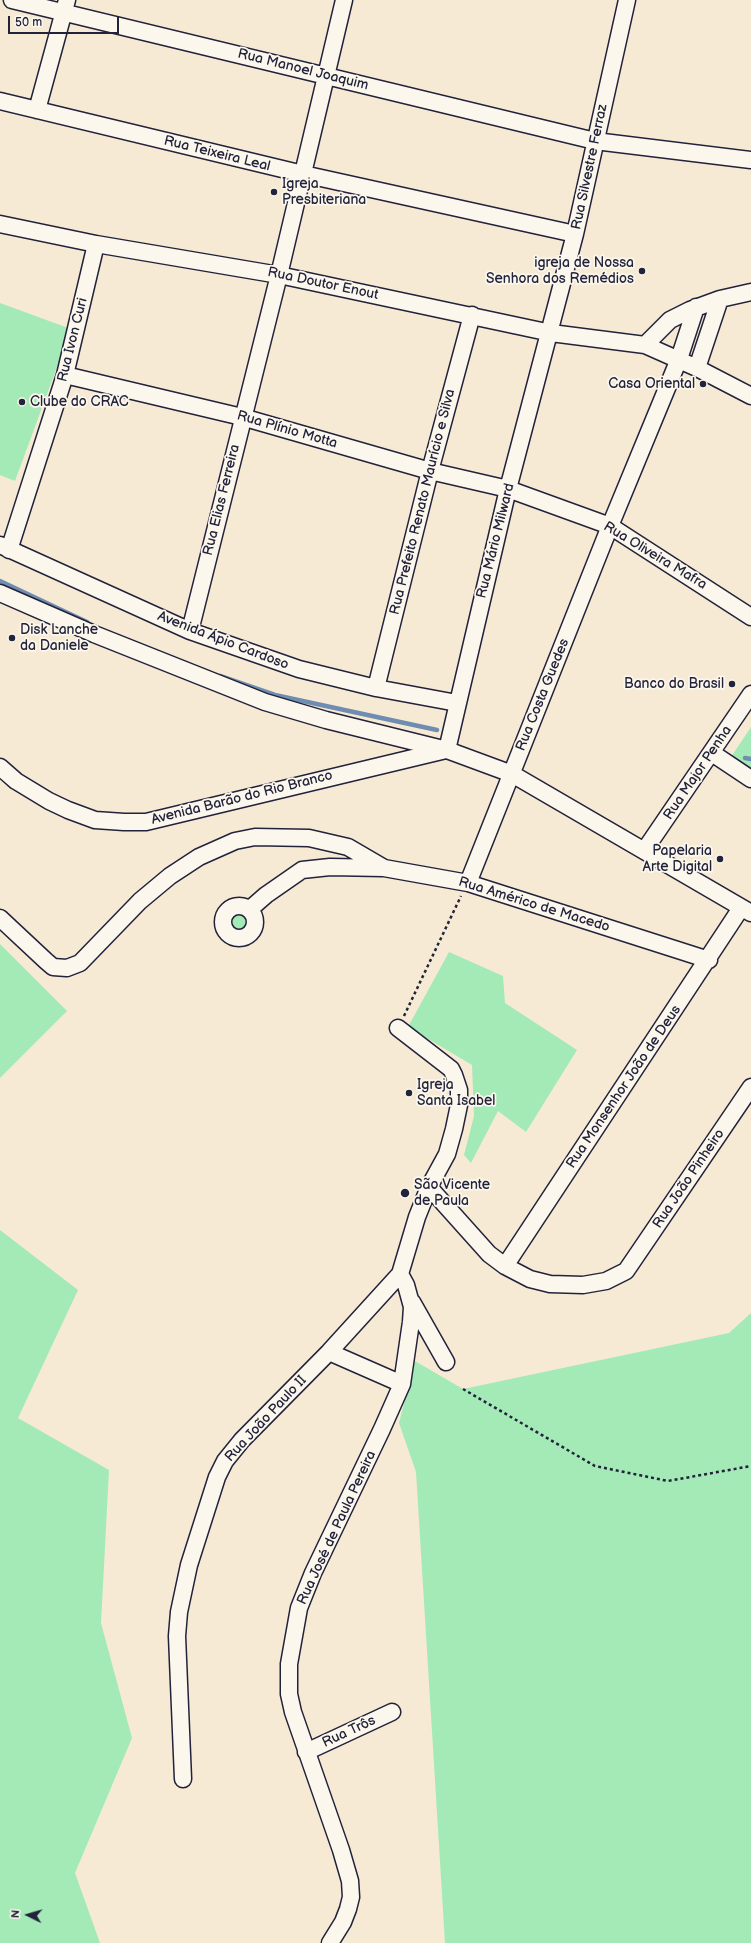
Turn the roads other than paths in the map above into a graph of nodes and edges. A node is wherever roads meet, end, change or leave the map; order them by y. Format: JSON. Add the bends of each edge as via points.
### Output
{"nodes":[{"id":1,"x":12,"y":0,"type":"edge"},
{"id":2,"x":344,"y":0,"type":"edge"},
{"id":3,"x":627,"y":0,"type":"edge"},
{"id":4,"x":66,"y":6,"type":"edge"},
{"id":5,"x":328,"y":76,"type":"junction"},
{"id":6,"x":0,"y":101,"type":"edge"},
{"id":7,"x":37,"y":110,"type":"junction"},
{"id":8,"x":595,"y":141,"type":"junction"},
{"id":9,"x":751,"y":160,"type":"edge"},
{"id":10,"x":303,"y":174,"type":"junction"},
{"id":11,"x":0,"y":224,"type":"edge"},
{"id":12,"x":575,"y":234,"type":"junction"},
{"id":13,"x":96,"y":244,"type":"junction"},
{"id":14,"x":279,"y":275,"type":"junction"},
{"id":15,"x":751,"y":292,"type":"edge"},
{"id":16,"x":720,"y":299,"type":"junction"},
{"id":17,"x":696,"y":307,"type":"junction"},
{"id":18,"x":472,"y":315,"type":"junction"},
{"id":19,"x":551,"y":333,"type":"junction"},
{"id":20,"x":645,"y":345,"type":"junction"},
{"id":21,"x":679,"y":359,"type":"junction"},
{"id":22,"x":697,"y":368,"type":"junction"},
{"id":23,"x":65,"y":375,"type":"junction"},
{"id":24,"x":751,"y":396,"type":"edge"},
{"id":25,"x":242,"y":417,"type":"junction"},
{"id":26,"x":430,"y":471,"type":"junction"},
{"id":27,"x":508,"y":489,"type":"junction"},
{"id":28,"x":610,"y":526,"type":"junction"},
{"id":29,"x":5,"y":548,"type":"edge"},
{"id":30,"x":0,"y":593,"type":"edge"},
{"id":31,"x":751,"y":617,"type":"edge"},
{"id":32,"x":190,"y":632,"type":"junction"},
{"id":33,"x":376,"y":688,"type":"junction"},
{"id":34,"x":751,"y":694,"type":"edge"},
{"id":35,"x":457,"y":703,"type":"junction"},
{"id":36,"x":448,"y":750,"type":"junction"},
{"id":37,"x":712,"y":753,"type":"junction"},
{"id":38,"x":0,"y":767,"type":"edge"},
{"id":39,"x":512,"y":774,"type":"junction"},
{"id":40,"x":751,"y":779,"type":"edge"},
{"id":41,"x":644,"y":851,"type":"junction"},
{"id":42,"x":384,"y":868,"type":"junction"},
{"id":43,"x":468,"y":883,"type":"junction"},
{"id":44,"x":250,"y":910,"type":"dead end"},
{"id":45,"x":746,"y":910,"type":"edge"},
{"id":46,"x":0,"y":918,"type":"edge"},
{"id":47,"x":709,"y":960,"type":"junction"},
{"id":48,"x":398,"y":1028,"type":"road end"},
{"id":49,"x":751,"y":1087,"type":"edge"},
{"id":50,"x":429,"y":1187,"type":"junction"},
{"id":51,"x":505,"y":1266,"type":"junction"},
{"id":52,"x":400,"y":1274,"type":"junction"},
{"id":53,"x":410,"y":1297,"type":"junction"},
{"id":54,"x":329,"y":1352,"type":"junction"},
{"id":55,"x":446,"y":1362,"type":"dead end"},
{"id":56,"x":402,"y":1384,"type":"junction"},
{"id":57,"x":392,"y":1712,"type":"dead end"},
{"id":58,"x":306,"y":1752,"type":"junction"},
{"id":59,"x":183,"y":1779,"type":"dead end"},
{"id":60,"x":330,"y":1943,"type":"edge"}],
"edges":[{"from":1,"to":4,"type":"street","name":"Rua Manoel Joaquim"},
{"from":2,"to":5,"type":"street","name":"Rua Elias Ferreira"},
{"from":3,"to":8,"type":"street","name":"Rua Silvestre Ferraz"},
{"from":4,"to":5,"type":"street","name":"Rua Manoel Joaquim"},
{"from":4,"to":7,"type":"street"},
{"from":5,"to":8,"type":"street","name":"Rua Manoel Joaquim"},
{"from":5,"to":10,"type":"street","name":"Rua Elias Ferreira"},
{"from":6,"to":7,"type":"street","name":"Rua Teixeira Leal"},
{"from":7,"to":10,"type":"street","name":"Rua Teixeira Leal"},
{"from":8,"to":9,"type":"street","name":"Rua Manoel Joaquim"},
{"from":8,"to":12,"type":"street","name":"Rua Silvestre Ferraz"},
{"from":10,"to":12,"type":"street","name":"Rua Teixeira Leal"},
{"from":10,"to":14,"type":"street","name":"Rua Elias Ferreira"},
{"from":11,"to":13,"type":"street","name":"Rua Doutor Enout"},
{"from":12,"to":19,"type":"street","name":"Rua Silvestre Ferraz"},
{"from":13,"to":14,"type":"street","name":"Rua Doutor Enout"},
{"from":13,"to":23,"type":"street","name":"Rua Ivon Curi"},
{"from":14,"to":18,"type":"street","name":"Rua Doutor Enout"},
{"from":14,"to":25,"type":"street","name":"Rua Elias Ferreira"},
{"from":15,"to":16,"type":"street"},
{"from":16,"to":17,"type":"street"},
{"from":16,"to":22,"type":"street"},
{"from":17,"to":20,"type":"street","via":[[670,320]]},
{"from":17,"to":21,"type":"street","name":"Rua Costa Guedes"},
{"from":18,"to":19,"type":"street","name":"Rua Doutor Enout"},
{"from":18,"to":26,"type":"street","name":"Rua Prefeito Renato Maurício e Silva"},
{"from":19,"to":20,"type":"street","name":"Rua Doutor Enout"},
{"from":19,"to":27,"type":"street","name":"Rua Mário Milward"},
{"from":20,"to":21,"type":"street","name":"Rua Doutor Enout"},
{"from":21,"to":22,"type":"street","name":"Rua Doutor Enout"},
{"from":21,"to":28,"type":"street","name":"Rua Costa Guedes"},
{"from":22,"to":24,"type":"street","name":"Rua Doutor Enout"},
{"from":23,"to":25,"type":"street","name":"Rua Plínio Motta"},
{"from":23,"to":29,"type":"street","name":"Rua Ivon Curi"},
{"from":25,"to":26,"type":"street","name":"Rua Plínio Motta"},
{"from":25,"to":32,"type":"street","name":"Rua Elias Ferreira"},
{"from":26,"to":27,"type":"street","name":"Rua Plínio Motta"},
{"from":26,"to":33,"type":"street","name":"Rua Prefeito Renato Maurício e Silva"},
{"from":27,"to":28,"type":"street","name":"Rua Oliveira Mafra"},
{"from":27,"to":35,"type":"street","name":"Rua Mário Milward"},
{"from":28,"to":31,"type":"street","name":"Rua Oliveira Mafra"},
{"from":28,"to":39,"type":"street","name":"Rua Costa Guedes"},
{"from":29,"to":32,"type":"street","name":"Avenida Ápio Cardoso"},
{"from":30,"to":36,"type":"street","via":[[94,634],[265,702]]},
{"from":32,"to":33,"type":"street","name":"Avenida Ápio Cardoso","via":[[299,669]]},
{"from":33,"to":35,"type":"street","name":"Avenida Ápio Cardoso"},
{"from":34,"to":37,"type":"street","name":"Rua Major Penha"},
{"from":35,"to":36,"type":"street","name":"Rua Mário Milward"},
{"from":36,"to":38,"type":"street","name":"Avenida Barão do Rio Branco","via":[[146,822],[95,820],[68,810],[16,781]]},
{"from":36,"to":39,"type":"street"},
{"from":37,"to":40,"type":"street"},
{"from":37,"to":41,"type":"street","name":"Rua Major Penha"},
{"from":39,"to":41,"type":"street"},
{"from":39,"to":43,"type":"street","name":"Rua Costa Guedes"},
{"from":41,"to":45,"type":"street"},
{"from":42,"to":43,"type":"street","name":"Rua Américo de Macedo"},
{"from":42,"to":44,"type":"street","name":"Rua Américo de Macedo","via":[[330,867],[302,870],[293,874]]},
{"from":42,"to":46,"type":"street","via":[[348,847],[309,838],[255,837],[236,841],[199,857],[170,876],[140,901],[80,963],[67,968],[53,967]]},
{"from":43,"to":47,"type":"street","name":"Rua Américo de Macedo"},
{"from":45,"to":47,"type":"street","name":"Rua Monsenhor João de Deus"},
{"from":47,"to":51,"type":"street","name":"Rua Monsenhor João de Deus"},
{"from":48,"to":50,"type":"street","name":"Rua João Paulo II","via":[[451,1069],[458,1083],[459,1105],[454,1129],[446,1154]]},
{"from":49,"to":51,"type":"street","name":"Rua João Pinheiro","via":[[626,1271],[595,1284],[566,1285],[530,1279]]},
{"from":50,"to":51,"type":"street","via":[[488,1254]]},
{"from":50,"to":52,"type":"street","name":"Rua João Paulo II"},
{"from":52,"to":53,"type":"street","name":"Rua José de Paula Pereira"},
{"from":52,"to":54,"type":"street","name":"Rua João Paulo II"},
{"from":53,"to":55,"type":"street"},
{"from":53,"to":56,"type":"street","name":"Rua José de Paula Pereira","via":[[411,1322]]},
{"from":54,"to":56,"type":"street"},
{"from":54,"to":59,"type":"street","name":"Rua João Paulo II","via":[[242,1440],[225,1461],[208,1500],[189,1565],[179,1612],[177,1636]]},
{"from":56,"to":58,"type":"street","name":"Rua José de Paula Pereira","via":[[313,1572],[299,1608],[289,1664],[289,1694],[292,1712]]},
{"from":57,"to":58,"type":"street","name":"Rua Trôs"},
{"from":58,"to":60,"type":"street","name":"Rua José de Paula Pereira","via":[[350,1882],[351,1897],[348,1910]]}]}
